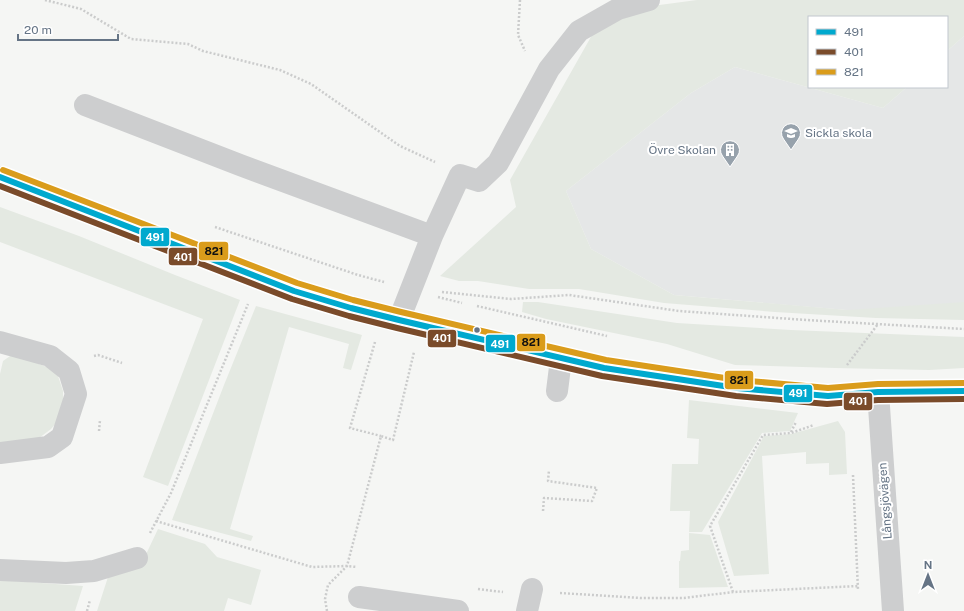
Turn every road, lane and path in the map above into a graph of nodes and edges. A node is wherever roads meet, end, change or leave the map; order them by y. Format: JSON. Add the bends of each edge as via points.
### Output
{"nodes":[{"id":1,"x":45,"y":0,"type":"edge"},
{"id":2,"x":520,"y":0,"type":"edge"},
{"id":3,"x":649,"y":0,"type":"edge"},
{"id":4,"x":518,"y":35,"type":"dead end"},
{"id":5,"x":85,"y":105,"type":"dead end"},
{"id":6,"x":460,"y":175,"type":"junction"},
{"id":7,"x":0,"y":177,"type":"edge"},
{"id":8,"x":210,"y":226,"type":"dead end"},
{"id":9,"x":432,"y":236,"type":"junction"},
{"id":10,"x":411,"y":289,"type":"junction"},
{"id":11,"x":249,"y":303,"type":"dead end"},
{"id":12,"x":462,"y":303,"type":"dead end"},
{"id":13,"x":477,"y":306,"type":"dead end"},
{"id":14,"x":398,"y":320,"type":"junction"},
{"id":15,"x":878,"y":324,"type":"junction"},
{"id":16,"x":964,"y":329,"type":"edge"},
{"id":17,"x":606,"y":336,"type":"dead end"},
{"id":18,"x":376,"y":340,"type":"dead end"},
{"id":19,"x":0,"y":342,"type":"edge"},
{"id":20,"x":415,"y":349,"type":"dead end"},
{"id":21,"x":561,"y":358,"type":"junction"},
{"id":22,"x":848,"y":363,"type":"dead end"},
{"id":23,"x":557,"y":391,"type":"dead end"},
{"id":24,"x":964,"y":391,"type":"edge"},
{"id":25,"x":878,"y":392,"type":"junction"},
{"id":26,"x":796,"y":421,"type":"dead end"},
{"id":27,"x":819,"y":423,"type":"dead end"},
{"id":28,"x":791,"y":433,"type":"junction"},
{"id":29,"x":382,"y":436,"type":"junction"},
{"id":30,"x":0,"y":453,"type":"edge"},
{"id":31,"x":852,"y":468,"type":"dead end"},
{"id":32,"x":549,"y":470,"type":"dead end"},
{"id":33,"x":543,"y":511,"type":"dead end"},
{"id":34,"x":156,"y":521,"type":"junction"},
{"id":35,"x":278,"y":557,"type":"dead end"},
{"id":36,"x":136,"y":558,"type":"joint"},
{"id":37,"x":0,"y":570,"type":"edge"},
{"id":38,"x":858,"y":586,"type":"junction"},
{"id":39,"x":532,"y":589,"type":"dead end"},
{"id":40,"x":858,"y":590,"type":"dead end"},
{"id":41,"x":733,"y":592,"type":"junction"},
{"id":42,"x":557,"y":593,"type":"dead end"},
{"id":43,"x":359,"y":597,"type":"dead end"},
{"id":44,"x":328,"y":611,"type":"edge"},
{"id":45,"x":458,"y":611,"type":"edge"},
{"id":46,"x":527,"y":611,"type":"edge"},
{"id":47,"x":893,"y":611,"type":"edge"}],
"edges":[{"from":1,"to":6,"type":"path","via":[[81,9],[131,39],[188,44],[203,51],[280,70],[311,84],[400,146]]},
{"from":2,"to":4,"type":"path"},
{"from":3,"to":6,"type":"street","via":[[618,9],[579,30],[549,69],[498,163],[479,182]]},
{"from":5,"to":9,"type":"street"},
{"from":6,"to":9,"type":"street"},
{"from":7,"to":14,"type":"street","via":[[294,291]]},
{"from":8,"to":10,"type":"path","via":[[358,275]]},
{"from":9,"to":10,"type":"street"},
{"from":10,"to":12,"type":"path"},
{"from":10,"to":14,"type":"street"},
{"from":10,"to":15,"type":"path","via":[[511,299],[569,295],[679,311]]},
{"from":11,"to":34,"type":"path","via":[[171,493]]},
{"from":13,"to":17,"type":"path"},
{"from":14,"to":21,"type":"street"},
{"from":15,"to":16,"type":"path"},
{"from":15,"to":22,"type":"path"},
{"from":18,"to":29,"type":"path","via":[[350,428]]},
{"from":19,"to":30,"type":"street","via":[[50,356],[69,371],[76,394],[62,437],[48,447]]},
{"from":20,"to":29,"type":"path","via":[[393,440]]},
{"from":21,"to":23,"type":"street"},
{"from":21,"to":25,"type":"street","via":[[604,368],[737,388],[828,396]]},
{"from":24,"to":25,"type":"street"},
{"from":25,"to":47,"type":"street","name":"Långsjövägen"},
{"from":26,"to":28,"type":"path"},
{"from":27,"to":28,"type":"path"},
{"from":28,"to":41,"type":"path","via":[[763,435],[710,526]]},
{"from":29,"to":44,"type":"path","via":[[347,566],[328,585],[325,599]]},
{"from":31,"to":38,"type":"path"},
{"from":32,"to":33,"type":"path","via":[[548,481],[597,488],[592,501],[544,498]]},
{"from":34,"to":35,"type":"path"},
{"from":34,"to":36,"type":"path"},
{"from":36,"to":37,"type":"street","via":[[94,570],[66,573]]},
{"from":38,"to":40,"type":"path"},
{"from":38,"to":41,"type":"path"},
{"from":39,"to":46,"type":"street"},
{"from":41,"to":42,"type":"path","via":[[684,598]]},
{"from":43,"to":45,"type":"street"}]}
